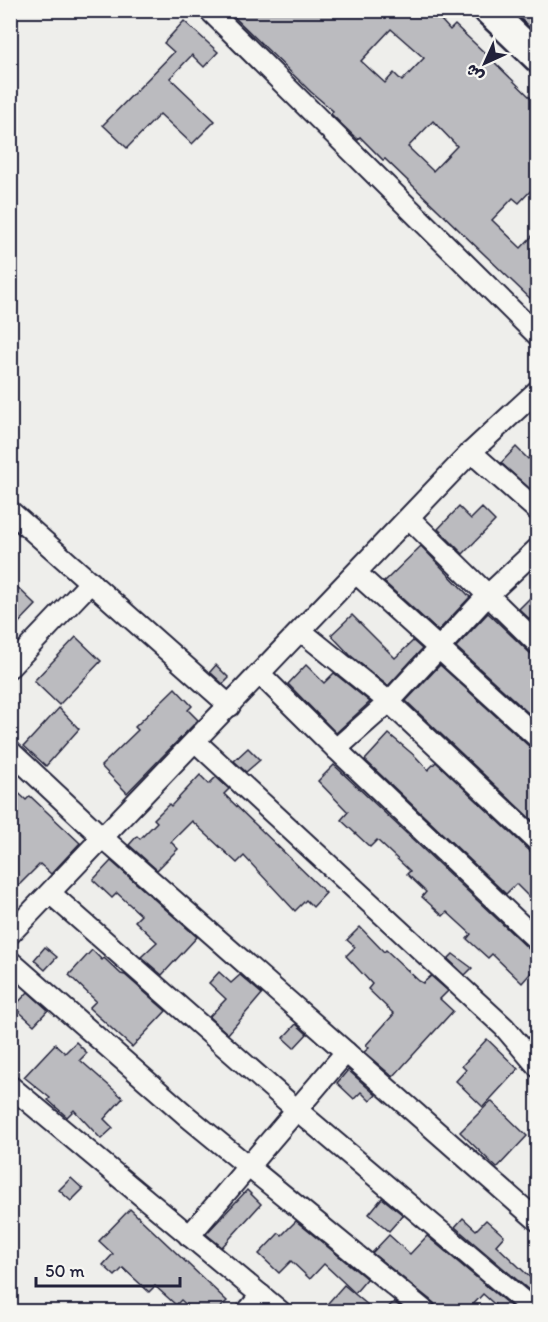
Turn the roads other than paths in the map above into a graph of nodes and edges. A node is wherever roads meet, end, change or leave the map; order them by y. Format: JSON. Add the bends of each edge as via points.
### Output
{"nodes":[{"id":1,"x":209,"y":10,"type":"edge"},
{"id":2,"x":488,"y":10,"type":"edge"},
{"id":3,"x":537,"y":58,"type":"edge"},
{"id":4,"x":537,"y":336,"type":"edge"},
{"id":5,"x":537,"y":390,"type":"edge"},
{"id":6,"x":471,"y":452,"type":"junction"},
{"id":7,"x":10,"y":511,"type":"edge"},
{"id":8,"x":537,"y":511,"type":"edge"},
{"id":9,"x":409,"y":518,"type":"junction"},
{"id":10,"x":537,"y":548,"type":"edge"},
{"id":11,"x":356,"y":573,"type":"junction"},
{"id":12,"x":91,"y":582,"type":"junction"},
{"id":13,"x":488,"y":595,"type":"junction"},
{"id":14,"x":301,"y":631,"type":"junction"},
{"id":15,"x":537,"y":644,"type":"edge"},
{"id":16,"x":439,"y":649,"type":"junction"},
{"id":17,"x":10,"y":667,"type":"edge"},
{"id":18,"x":260,"y":674,"type":"junction"},
{"id":19,"x":389,"y":702,"type":"junction"},
{"id":20,"x":230,"y":706,"type":"junction"},
{"id":21,"x":537,"y":738,"type":"edge"},
{"id":22,"x":196,"y":742,"type":"junction"},
{"id":23,"x":336,"y":749,"type":"junction"},
{"id":24,"x":10,"y":751,"type":"edge"},
{"id":25,"x":104,"y":839,"type":"junction"},
{"id":26,"x":537,"y":842,"type":"edge"},
{"id":27,"x":50,"y":893,"type":"junction"},
{"id":28,"x":10,"y":934,"type":"edge"},
{"id":29,"x":537,"y":941,"type":"edge"},
{"id":30,"x":10,"y":961,"type":"edge"},
{"id":31,"x":346,"y":1052,"type":"junction"},
{"id":32,"x":537,"y":1067,"type":"edge"},
{"id":33,"x":10,"y":1086,"type":"edge"},
{"id":34,"x":297,"y":1110,"type":"junction"},
{"id":35,"x":249,"y":1167,"type":"junction"},
{"id":36,"x":537,"y":1221,"type":"edge"},
{"id":37,"x":189,"y":1236,"type":"junction"},
{"id":38,"x":261,"y":1295,"type":"junction"},
{"id":39,"x":247,"y":1311,"type":"edge"},
{"id":40,"x":281,"y":1311,"type":"edge"},
{"id":41,"x":426,"y":1311,"type":"edge"},
{"id":42,"x":536,"y":1311,"type":"edge"}],
"edges":[{"from":1,"to":4,"type":"street"},
{"from":2,"to":3,"type":"street"},
{"from":5,"to":6,"type":"street"},
{"from":6,"to":8,"type":"street"},
{"from":6,"to":9,"type":"street"},
{"from":7,"to":12,"type":"street"},
{"from":9,"to":11,"type":"street"},
{"from":9,"to":13,"type":"street"},
{"from":10,"to":13,"type":"street"},
{"from":11,"to":14,"type":"street"},
{"from":11,"to":16,"type":"street"},
{"from":12,"to":17,"type":"street"},
{"from":12,"to":20,"type":"street"},
{"from":13,"to":15,"type":"street"},
{"from":13,"to":16,"type":"street"},
{"from":14,"to":18,"type":"street"},
{"from":14,"to":19,"type":"street"},
{"from":16,"to":19,"type":"street"},
{"from":16,"to":21,"type":"street"},
{"from":18,"to":20,"type":"street"},
{"from":18,"to":23,"type":"street"},
{"from":19,"to":23,"type":"street"},
{"from":19,"to":26,"type":"street"},
{"from":20,"to":22,"type":"street"},
{"from":22,"to":25,"type":"street"},
{"from":22,"to":32,"type":"street","via":[[504,1027]]},
{"from":23,"to":29,"type":"street"},
{"from":24,"to":25,"type":"street"},
{"from":25,"to":27,"type":"street"},
{"from":25,"to":31,"type":"street"},
{"from":27,"to":28,"type":"street"},
{"from":27,"to":34,"type":"street"},
{"from":30,"to":35,"type":"street"},
{"from":31,"to":34,"type":"street"},
{"from":31,"to":36,"type":"street"},
{"from":33,"to":37,"type":"street"},
{"from":34,"to":35,"type":"street"},
{"from":34,"to":42,"type":"street"},
{"from":35,"to":37,"type":"street"},
{"from":35,"to":41,"type":"street"},
{"from":37,"to":38,"type":"street"},
{"from":38,"to":39,"type":"street"},
{"from":38,"to":40,"type":"street"}]}
